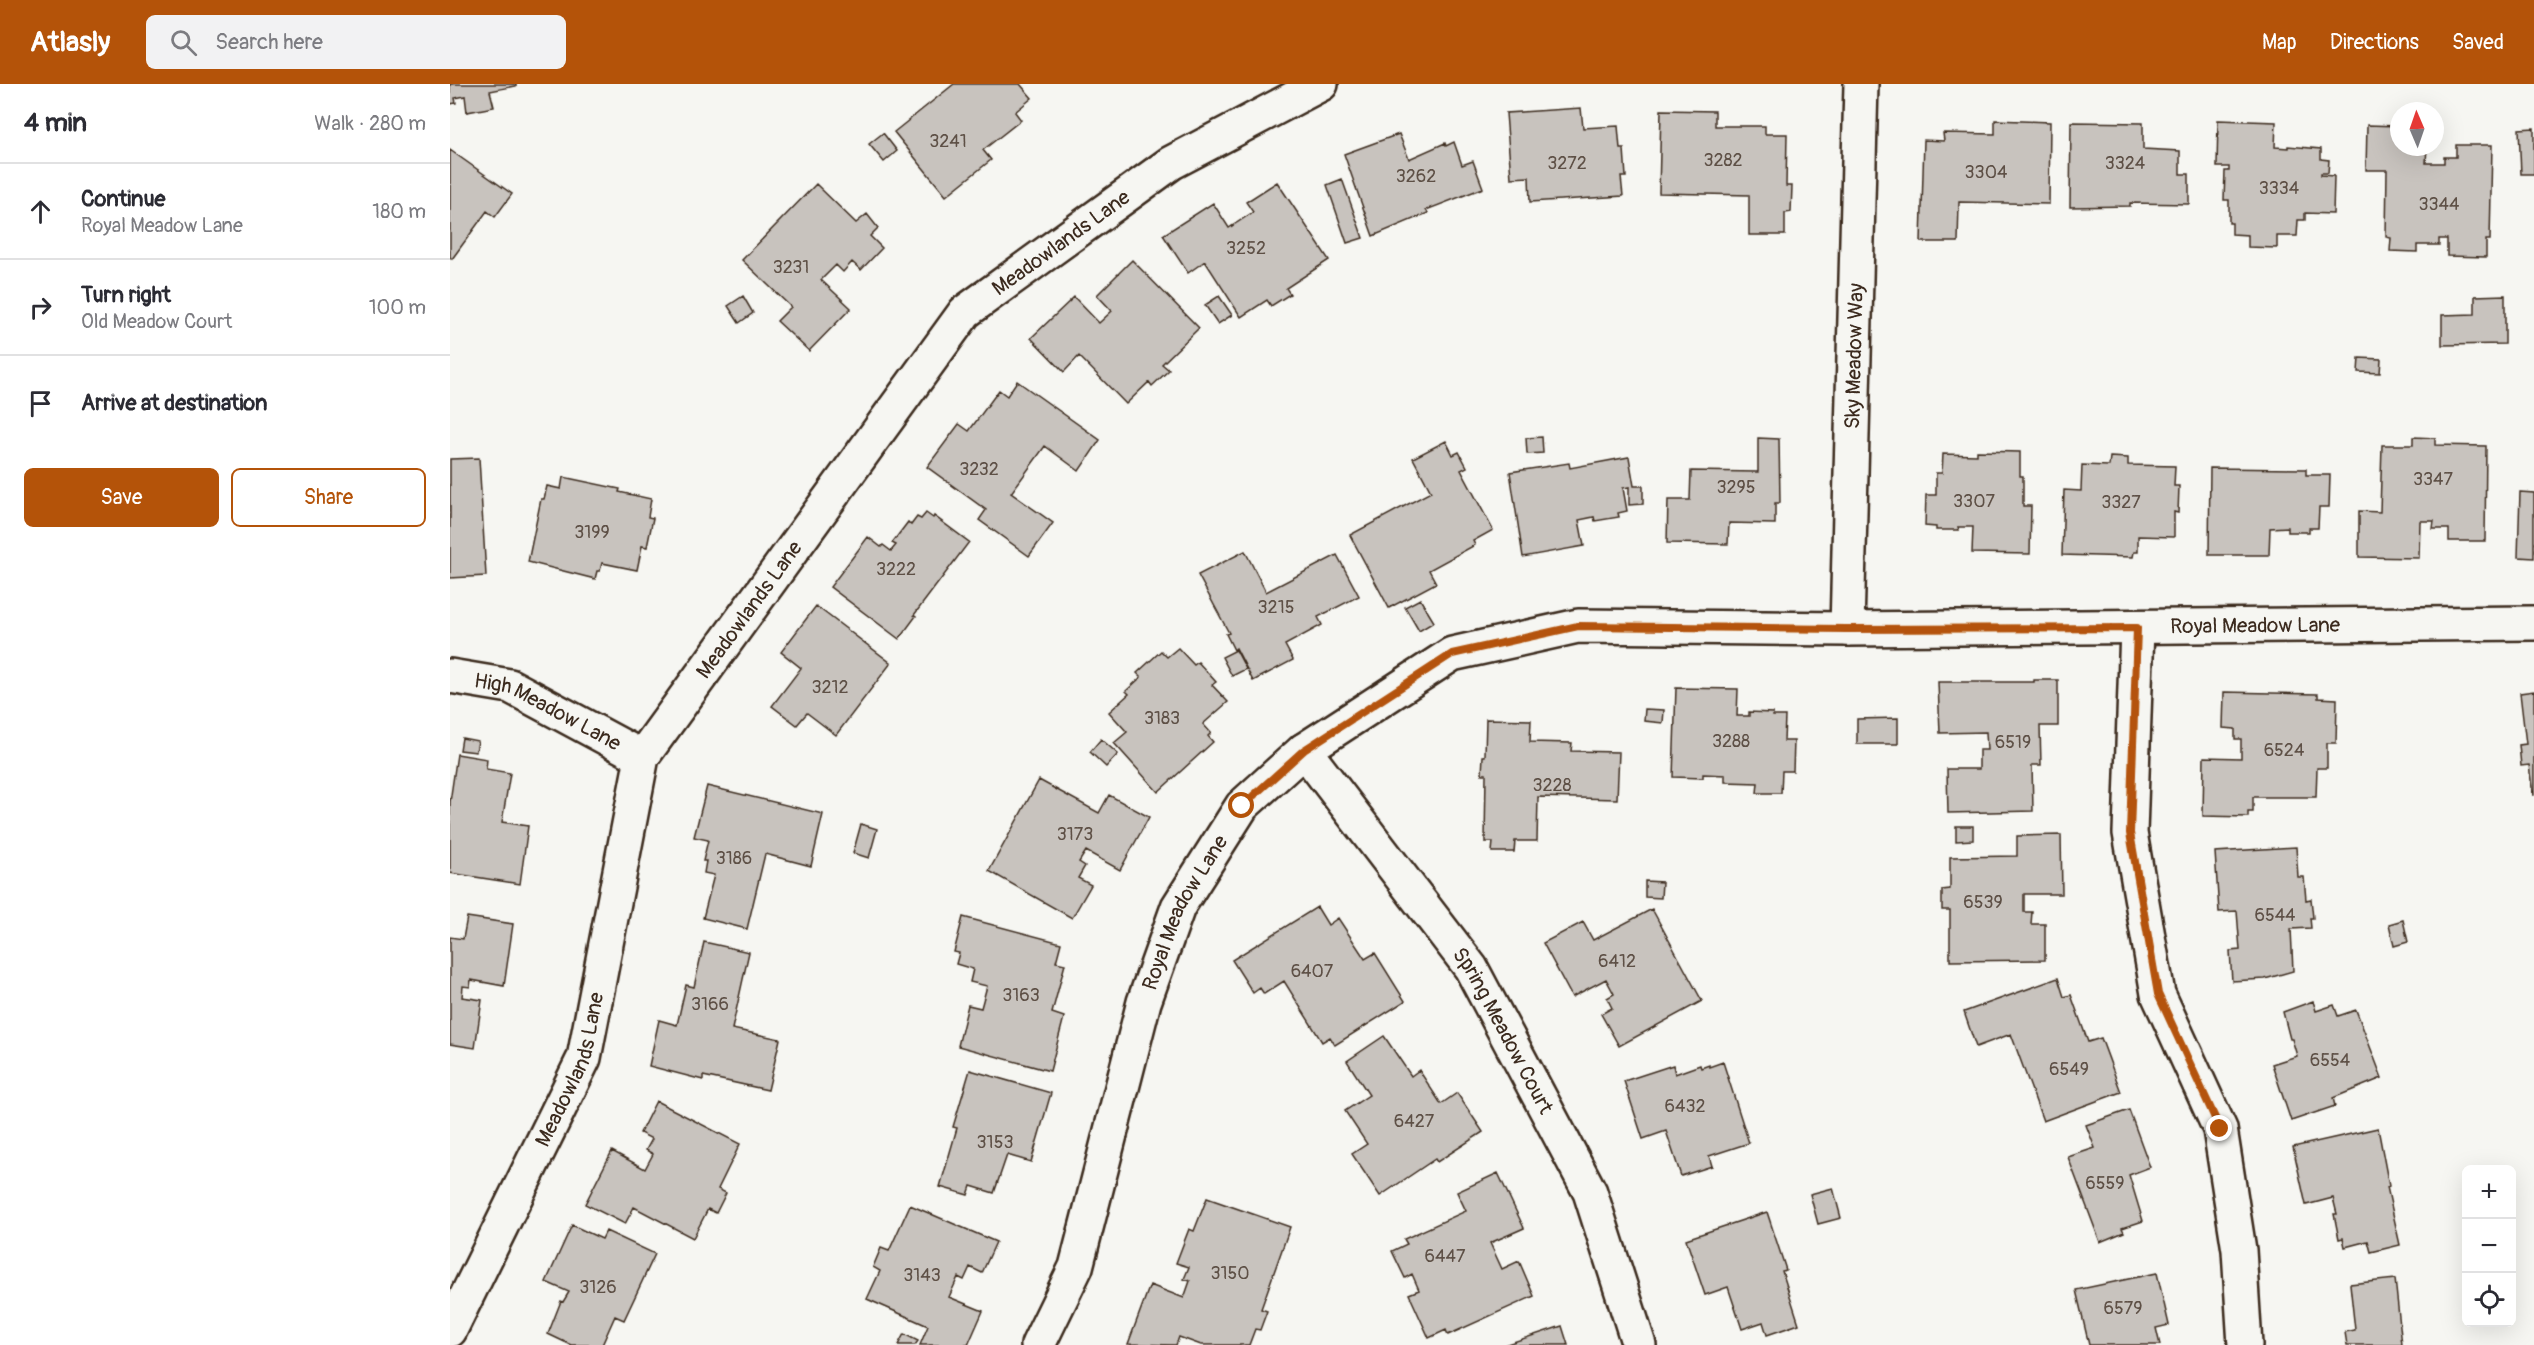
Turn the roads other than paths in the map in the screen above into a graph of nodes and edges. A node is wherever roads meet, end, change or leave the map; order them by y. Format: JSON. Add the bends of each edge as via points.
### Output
{"nodes":[{"id":1,"x":1321,"y":84,"type":"edge"},
{"id":2,"x":1861,"y":84,"type":"edge"},
{"id":3,"x":2534,"y":623,"type":"edge"},
{"id":4,"x":2137,"y":628,"type":"junction"},
{"id":5,"x":1847,"y":629,"type":"junction"},
{"id":6,"x":450,"y":676,"type":"edge"},
{"id":7,"x":1304,"y":750,"type":"junction"},
{"id":8,"x":642,"y":757,"type":"junction"},
{"id":9,"x":450,"y":1330,"type":"edge"},
{"id":10,"x":1038,"y":1345,"type":"edge"},
{"id":11,"x":1639,"y":1345,"type":"edge"},
{"id":12,"x":2245,"y":1345,"type":"edge"}],
"edges":[{"from":1,"to":8,"type":"street","name":"Meadowlands Lane","via":[[1171,164],[965,312]]},
{"from":2,"to":5,"type":"street","name":"Sky Meadow Way"},
{"from":3,"to":4,"type":"street","name":"Royal Meadow Lane"},
{"from":4,"to":5,"type":"street","name":"Royal Meadow Lane"},
{"from":4,"to":12,"type":"street","via":[[2130,833],[2158,994],[2220,1129],[2239,1250]]},
{"from":5,"to":7,"type":"street","name":"Royal Meadow Lane","via":[[1578,626],[1452,654]]},
{"from":6,"to":8,"type":"street","name":"High Meadow Lane","via":[[510,686]]},
{"from":7,"to":10,"type":"street","name":"Royal Meadow Lane","via":[[1242,806],[1178,907],[1144,1002],[1076,1267]]},
{"from":7,"to":11,"type":"street","name":"Spring Meadow Court","via":[[1471,968],[1590,1192]]},
{"from":8,"to":9,"type":"street","name":"Meadowlands Lane","via":[[584,1058]]}]}
